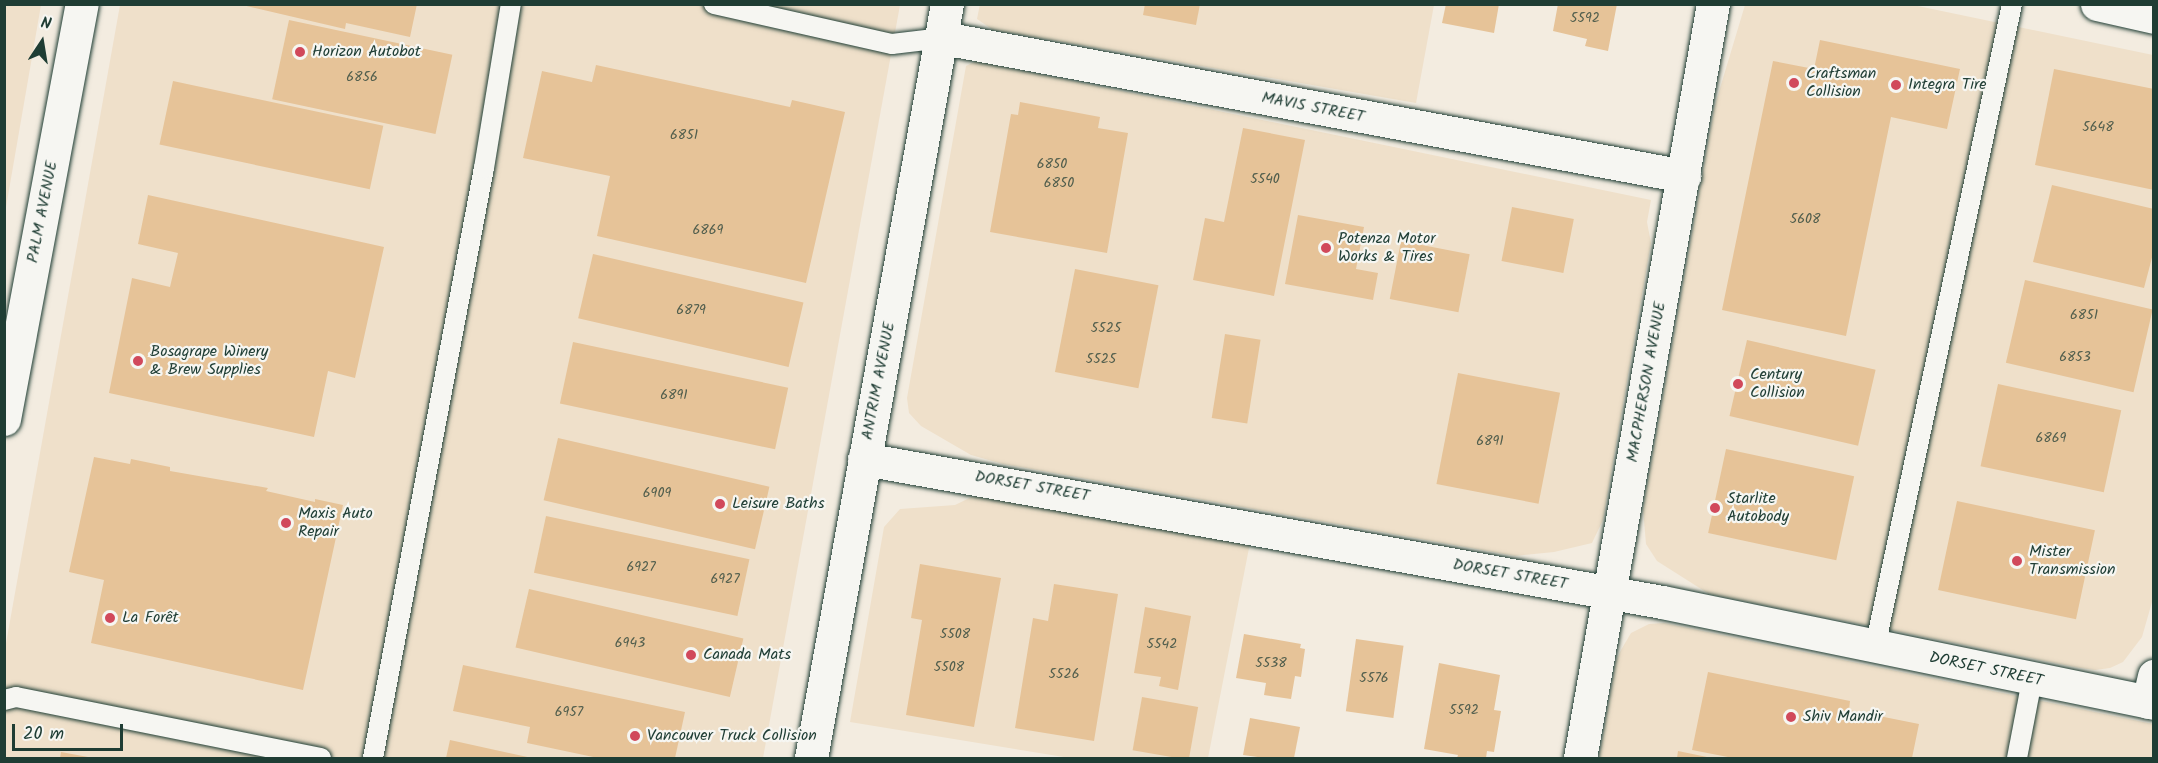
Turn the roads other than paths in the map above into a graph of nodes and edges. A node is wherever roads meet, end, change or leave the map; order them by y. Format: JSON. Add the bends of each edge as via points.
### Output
{"nodes":[{"id":1,"x":82,"y":4,"type":"edge"},
{"id":2,"x":511,"y":4,"type":"edge"},
{"id":3,"x":714,"y":4,"type":"edge"},
{"id":4,"x":947,"y":4,"type":"edge"},
{"id":5,"x":1713,"y":4,"type":"edge"},
{"id":6,"x":2012,"y":4,"type":"edge"},
{"id":7,"x":2097,"y":4,"type":"edge"},
{"id":8,"x":2154,"y":17,"type":"edge"},
{"id":9,"x":943,"y":38,"type":"junction"},
{"id":10,"x":1684,"y":176,"type":"junction"},
{"id":11,"x":4,"y":419,"type":"edge"},
{"id":12,"x":864,"y":459,"type":"junction"},
{"id":13,"x":1609,"y":592,"type":"junction"},
{"id":14,"x":1875,"y":647,"type":"junction"},
{"id":15,"x":2032,"y":680,"type":"junction"},
{"id":16,"x":2152,"y":694,"type":"edge"},
{"id":17,"x":4,"y":700,"type":"edge"},
{"id":18,"x":321,"y":759,"type":"edge"},
{"id":19,"x":373,"y":759,"type":"edge"},
{"id":20,"x":812,"y":759,"type":"edge"},
{"id":21,"x":1580,"y":759,"type":"edge"},
{"id":22,"x":2017,"y":759,"type":"edge"}],
"edges":[{"from":1,"to":11,"type":"street","name":"PALM AVENUE"},
{"from":2,"to":19,"type":"lane"},
{"from":3,"to":9,"type":"lane","via":[[892,44]]},
{"from":4,"to":9,"type":"street","name":"ANTRIM AVENUE"},
{"from":5,"to":10,"type":"street","name":"MACPHERSON AVENUE"},
{"from":6,"to":14,"type":"lane"},
{"from":7,"to":8,"type":"street"},
{"from":9,"to":10,"type":"street","name":"MAVIS STREET"},
{"from":9,"to":12,"type":"street","name":"ANTRIM AVENUE"},
{"from":10,"to":13,"type":"street","name":"MACPHERSON AVENUE"},
{"from":12,"to":13,"type":"street","name":"DORSET STREET"},
{"from":12,"to":20,"type":"street","name":"ANTRIM AVENUE"},
{"from":13,"to":14,"type":"street","name":"DORSET STREET"},
{"from":13,"to":21,"type":"street","name":"MACPHERSON AVENUE"},
{"from":14,"to":15,"type":"street","name":"DORSET STREET"},
{"from":15,"to":16,"type":"street","name":"DORSET STREET"},
{"from":15,"to":22,"type":"lane"},
{"from":17,"to":18,"type":"lane","via":[[16,697]]}]}
